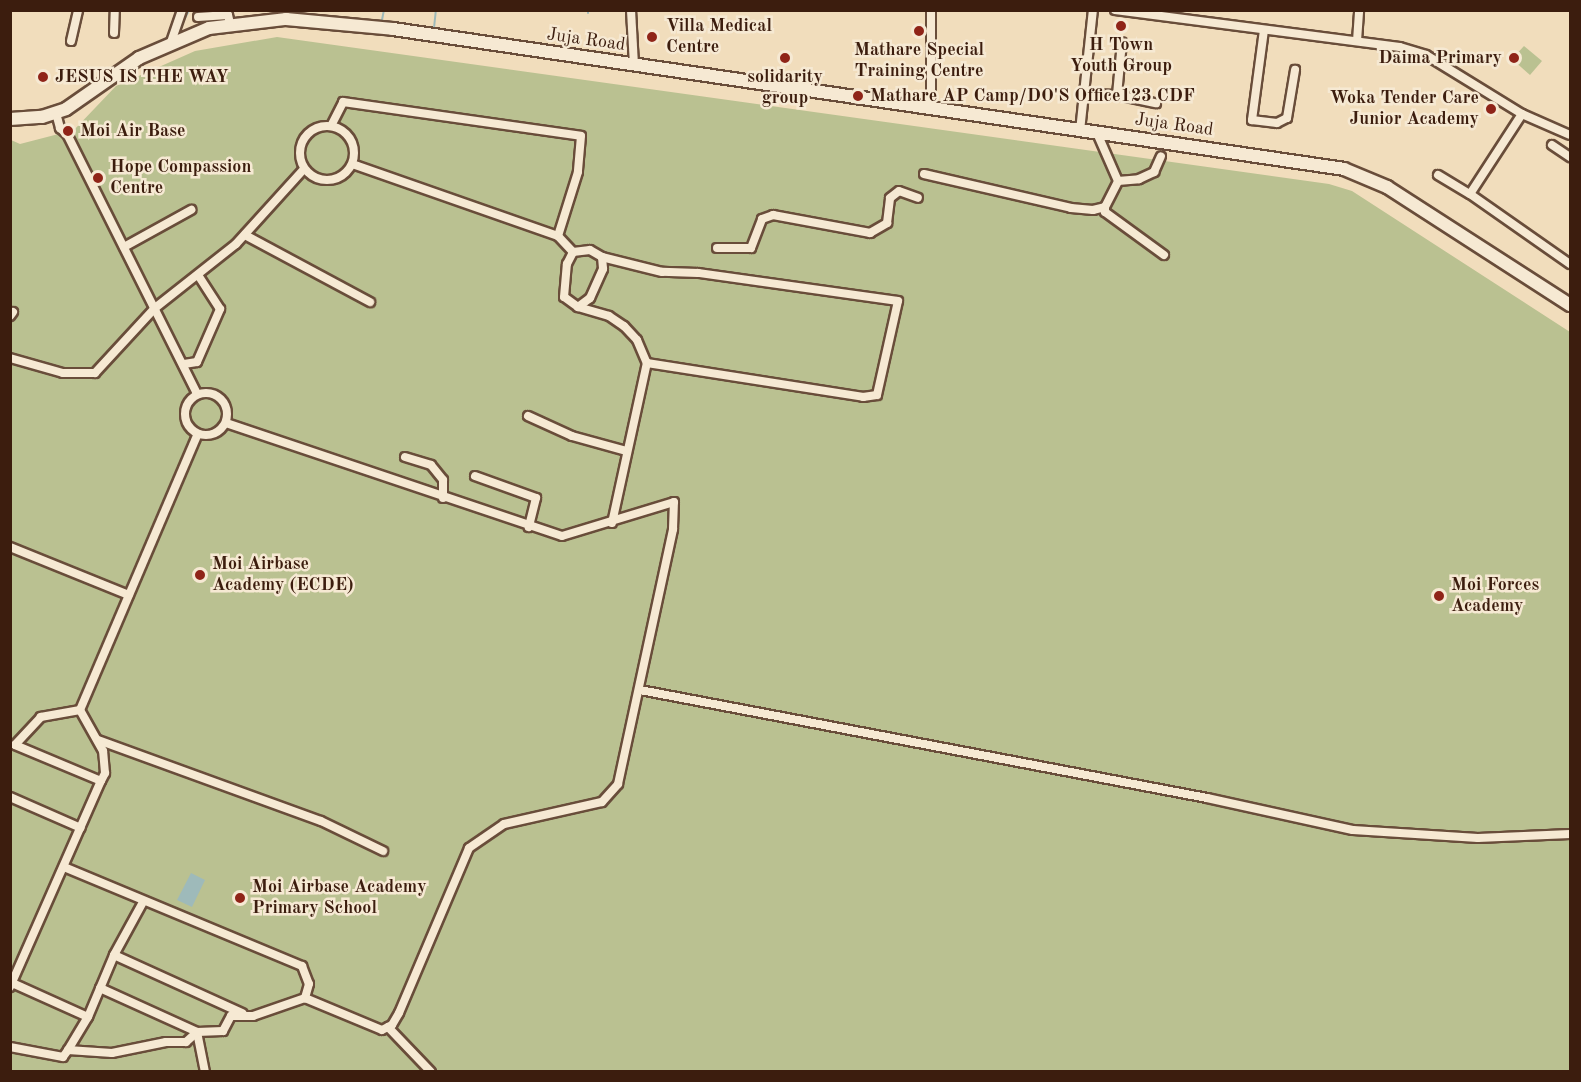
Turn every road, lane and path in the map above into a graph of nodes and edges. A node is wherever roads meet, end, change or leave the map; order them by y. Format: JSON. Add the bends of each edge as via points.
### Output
{"nodes":[{"id":1,"x":78,"y":10,"type":"edge"},
{"id":2,"x":115,"y":10,"type":"edge"},
{"id":3,"x":182,"y":10,"type":"edge"},
{"id":4,"x":631,"y":10,"type":"edge"},
{"id":5,"x":932,"y":10,"type":"edge"},
{"id":6,"x":1093,"y":10,"type":"edge"},
{"id":7,"x":1115,"y":10,"type":"edge"},
{"id":8,"x":1359,"y":10,"type":"edge"},
{"id":9,"x":1145,"y":12,"type":"edge"},
{"id":10,"x":198,"y":16,"type":"dead end"},
{"id":11,"x":231,"y":24,"type":"junction"},
{"id":12,"x":1264,"y":30,"type":"junction"},
{"id":13,"x":114,"y":33,"type":"dead end"},
{"id":14,"x":1357,"y":40,"type":"junction"},
{"id":15,"x":71,"y":41,"type":"dead end"},
{"id":16,"x":171,"y":42,"type":"junction"},
{"id":17,"x":1122,"y":42,"type":"dead end"},
{"id":18,"x":634,"y":65,"type":"junction"},
{"id":19,"x":1295,"y":70,"type":"dead end"},
{"id":20,"x":107,"y":79,"type":"junction"},
{"id":21,"x":1084,"y":94,"type":"junction"},
{"id":22,"x":1117,"y":95,"type":"junction"},
{"id":23,"x":1156,"y":103,"type":"dead end"},
{"id":24,"x":931,"y":110,"type":"junction"},
{"id":25,"x":56,"y":113,"type":"junction"},
{"id":26,"x":1522,"y":114,"type":"junction"},
{"id":27,"x":10,"y":118,"type":"edge"},
{"id":28,"x":331,"y":126,"type":"junction"},
{"id":29,"x":1080,"y":131,"type":"junction"},
{"id":30,"x":1097,"y":133,"type":"junction"},
{"id":31,"x":1570,"y":135,"type":"edge"},
{"id":32,"x":1552,"y":145,"type":"dead end"},
{"id":33,"x":1161,"y":156,"type":"dead end"},
{"id":34,"x":1570,"y":157,"type":"edge"},
{"id":35,"x":352,"y":164,"type":"junction"},
{"id":36,"x":304,"y":169,"type":"junction"},
{"id":37,"x":924,"y":174,"type":"dead end"},
{"id":38,"x":1438,"y":175,"type":"dead end"},
{"id":39,"x":1118,"y":181,"type":"junction"},
{"id":40,"x":1470,"y":194,"type":"junction"},
{"id":41,"x":918,"y":198,"type":"dead end"},
{"id":42,"x":1105,"y":207,"type":"junction"},
{"id":43,"x":191,"y":210,"type":"dead end"},
{"id":44,"x":245,"y":235,"type":"junction"},
{"id":45,"x":558,"y":236,"type":"junction"},
{"id":46,"x":124,"y":247,"type":"junction"},
{"id":47,"x":717,"y":248,"type":"dead end"},
{"id":48,"x":573,"y":252,"type":"junction"},
{"id":49,"x":1164,"y":255,"type":"dead end"},
{"id":50,"x":602,"y":257,"type":"junction"},
{"id":51,"x":1570,"y":264,"type":"edge"},
{"id":52,"x":198,"y":275,"type":"junction"},
{"id":53,"x":370,"y":302,"type":"dead end"},
{"id":54,"x":1570,"y":305,"type":"edge"},
{"id":55,"x":578,"y":307,"type":"junction"},
{"id":56,"x":155,"y":308,"type":"junction"},
{"id":57,"x":10,"y":358,"type":"edge"},
{"id":58,"x":647,"y":363,"type":"junction"},
{"id":59,"x":184,"y":364,"type":"junction"},
{"id":60,"x":197,"y":394,"type":"junction"},
{"id":61,"x":528,"y":416,"type":"dead end"},
{"id":62,"x":226,"y":423,"type":"junction"},
{"id":63,"x":198,"y":434,"type":"junction"},
{"id":64,"x":626,"y":451,"type":"junction"},
{"id":65,"x":405,"y":457,"type":"dead end"},
{"id":66,"x":475,"y":476,"type":"dead end"},
{"id":67,"x":443,"y":498,"type":"junction"},
{"id":68,"x":612,"y":523,"type":"junction"},
{"id":69,"x":529,"y":527,"type":"junction"},
{"id":70,"x":10,"y":547,"type":"edge"},
{"id":71,"x":129,"y":595,"type":"junction"},
{"id":72,"x":640,"y":690,"type":"junction"},
{"id":73,"x":80,"y":710,"type":"junction"},
{"id":74,"x":98,"y":740,"type":"junction"},
{"id":75,"x":15,"y":745,"type":"junction"},
{"id":76,"x":10,"y":754,"type":"edge"},
{"id":77,"x":101,"y":781,"type":"junction"},
{"id":78,"x":10,"y":797,"type":"edge"},
{"id":79,"x":81,"y":828,"type":"junction"},
{"id":80,"x":1570,"y":834,"type":"edge"},
{"id":81,"x":383,"y":851,"type":"dead end"},
{"id":82,"x":64,"y":867,"type":"junction"},
{"id":83,"x":143,"y":902,"type":"junction"},
{"id":84,"x":114,"y":955,"type":"junction"},
{"id":85,"x":11,"y":984,"type":"edge"},
{"id":86,"x":100,"y":988,"type":"junction"},
{"id":87,"x":305,"y":998,"type":"junction"},
{"id":88,"x":253,"y":1016,"type":"junction"},
{"id":89,"x":88,"y":1017,"type":"junction"},
{"id":90,"x":387,"y":1027,"type":"junction"},
{"id":91,"x":197,"y":1032,"type":"junction"},
{"id":92,"x":10,"y":1047,"type":"edge"},
{"id":93,"x":68,"y":1050,"type":"junction"},
{"id":94,"x":205,"y":1071,"type":"edge"},
{"id":95,"x":431,"y":1071,"type":"edge"}],
"edges":[{"from":1,"to":15,"type":"street"},
{"from":2,"to":13,"type":"street"},
{"from":3,"to":16,"type":"street"},
{"from":4,"to":18,"type":"street"},
{"from":5,"to":24,"type":"street"},
{"from":6,"to":21,"type":"street"},
{"from":7,"to":9,"type":"street"},
{"from":8,"to":14,"type":"street"},
{"from":9,"to":12,"type":"street"},
{"from":10,"to":11,"type":"street","via":[[228,15]]},
{"from":11,"to":16,"type":"main road","name":"Juja Road"},
{"from":11,"to":18,"type":"main road","name":"Juja Road","via":[[286,19],[359,25]]},
{"from":12,"to":14,"type":"street"},
{"from":12,"to":19,"type":"street","via":[[1252,120],[1277,123],[1287,118]]},
{"from":14,"to":26,"type":"street","via":[[1426,56]]},
{"from":16,"to":20,"type":"main road","name":"Juja Road"},
{"from":17,"to":22,"type":"street"},
{"from":18,"to":24,"type":"main road","name":"Juja Road"},
{"from":20,"to":25,"type":"main road"},
{"from":20,"to":27,"type":"main road","via":[[39,111]]},
{"from":21,"to":22,"type":"street"},
{"from":21,"to":29,"type":"street"},
{"from":22,"to":23,"type":"street"},
{"from":24,"to":29,"type":"main road","name":"Juja Road"},
{"from":25,"to":27,"type":"main road"},
{"from":25,"to":46,"type":"street","via":[[60,128],[67,134]]},
{"from":26,"to":31,"type":"street"},
{"from":26,"to":40,"type":"street"},
{"from":28,"to":35,"type":"street","via":[[350,139]]},
{"from":28,"to":36,"type":"street","via":[[317,127],[301,145],[298,155]]},
{"from":28,"to":45,"type":"street","via":[[343,102],[581,136],[578,172]]},
{"from":29,"to":30,"type":"main road","name":"Juja Road"},
{"from":30,"to":39,"type":"street"},
{"from":30,"to":54,"type":"main road","name":"Juja Road","via":[[1333,167],[1367,177]]},
{"from":32,"to":34,"type":"street"},
{"from":33,"to":39,"type":"street","via":[[1154,172],[1139,179]]},
{"from":35,"to":36,"type":"street","via":[[333,179]]},
{"from":35,"to":45,"type":"street"},
{"from":36,"to":44,"type":"street"},
{"from":37,"to":42,"type":"street","via":[[1071,208]]},
{"from":38,"to":40,"type":"street"},
{"from":39,"to":42,"type":"street"},
{"from":40,"to":51,"type":"street"},
{"from":41,"to":47,"type":"street","via":[[899,191],[890,198],[886,223],[870,233],[773,215],[762,219],[751,248]]},
{"from":42,"to":49,"type":"street","via":[[1105,212]]},
{"from":43,"to":46,"type":"street"},
{"from":44,"to":52,"type":"street"},
{"from":44,"to":53,"type":"street"},
{"from":45,"to":48,"type":"street"},
{"from":46,"to":56,"type":"street"},
{"from":48,"to":50,"type":"street","via":[[591,250]]},
{"from":48,"to":55,"type":"street","via":[[563,282],[564,297]]},
{"from":50,"to":55,"type":"street","via":[[603,269],[590,298]]},
{"from":50,"to":58,"type":"street","via":[[662,272],[698,273],[898,301],[877,395],[863,398]]},
{"from":52,"to":56,"type":"street"},
{"from":52,"to":59,"type":"street","via":[[220,309],[198,362]]},
{"from":55,"to":58,"type":"street","via":[[609,316],[624,326],[637,340]]},
{"from":56,"to":57,"type":"street","via":[[95,373],[63,372]]},
{"from":56,"to":59,"type":"street"},
{"from":58,"to":64,"type":"street"},
{"from":59,"to":60,"type":"street"},
{"from":60,"to":62,"type":"street","via":[[218,395],[228,413]]},
{"from":60,"to":63,"type":"street","via":[[189,400],[185,419]]},
{"from":61,"to":64,"type":"street","via":[[572,436]]},
{"from":62,"to":63,"type":"street","via":[[214,434]]},
{"from":62,"to":67,"type":"street"},
{"from":63,"to":71,"type":"street"},
{"from":64,"to":68,"type":"street"},
{"from":65,"to":67,"type":"street","via":[[431,465],[443,480]]},
{"from":66,"to":69,"type":"street","via":[[536,498]]},
{"from":67,"to":69,"type":"street"},
{"from":68,"to":69,"type":"street","via":[[562,536]]},
{"from":68,"to":72,"type":"street","via":[[652,506],[674,502],[673,529]]},
{"from":70,"to":71,"type":"street"},
{"from":71,"to":73,"type":"street"},
{"from":72,"to":80,"type":"street","via":[[1207,798],[1353,830],[1478,838]]},
{"from":72,"to":90,"type":"street","via":[[618,784],[602,802],[504,824],[469,848],[399,1013]]},
{"from":73,"to":74,"type":"street"},
{"from":73,"to":75,"type":"street","via":[[41,717]]},
{"from":74,"to":77,"type":"street","via":[[105,773]]},
{"from":74,"to":81,"type":"street","via":[[321,821]]},
{"from":75,"to":76,"type":"street"},
{"from":75,"to":77,"type":"street"},
{"from":77,"to":79,"type":"street"},
{"from":78,"to":79,"type":"street"},
{"from":79,"to":82,"type":"street"},
{"from":82,"to":83,"type":"street"},
{"from":82,"to":85,"type":"street"},
{"from":83,"to":84,"type":"street"},
{"from":83,"to":87,"type":"street","via":[[303,966],[309,984]]},
{"from":84,"to":86,"type":"street"},
{"from":84,"to":88,"type":"street"},
{"from":85,"to":89,"type":"street"},
{"from":86,"to":89,"type":"street"},
{"from":86,"to":91,"type":"street"},
{"from":87,"to":88,"type":"street"},
{"from":87,"to":90,"type":"street","via":[[372,1027]]},
{"from":88,"to":91,"type":"street","via":[[231,1016],[223,1032]]},
{"from":89,"to":93,"type":"street"},
{"from":90,"to":95,"type":"street"},
{"from":91,"to":93,"type":"street","via":[[186,1042],[112,1053]]},
{"from":91,"to":94,"type":"street"},
{"from":92,"to":93,"type":"street","via":[[63,1058]]}]}
